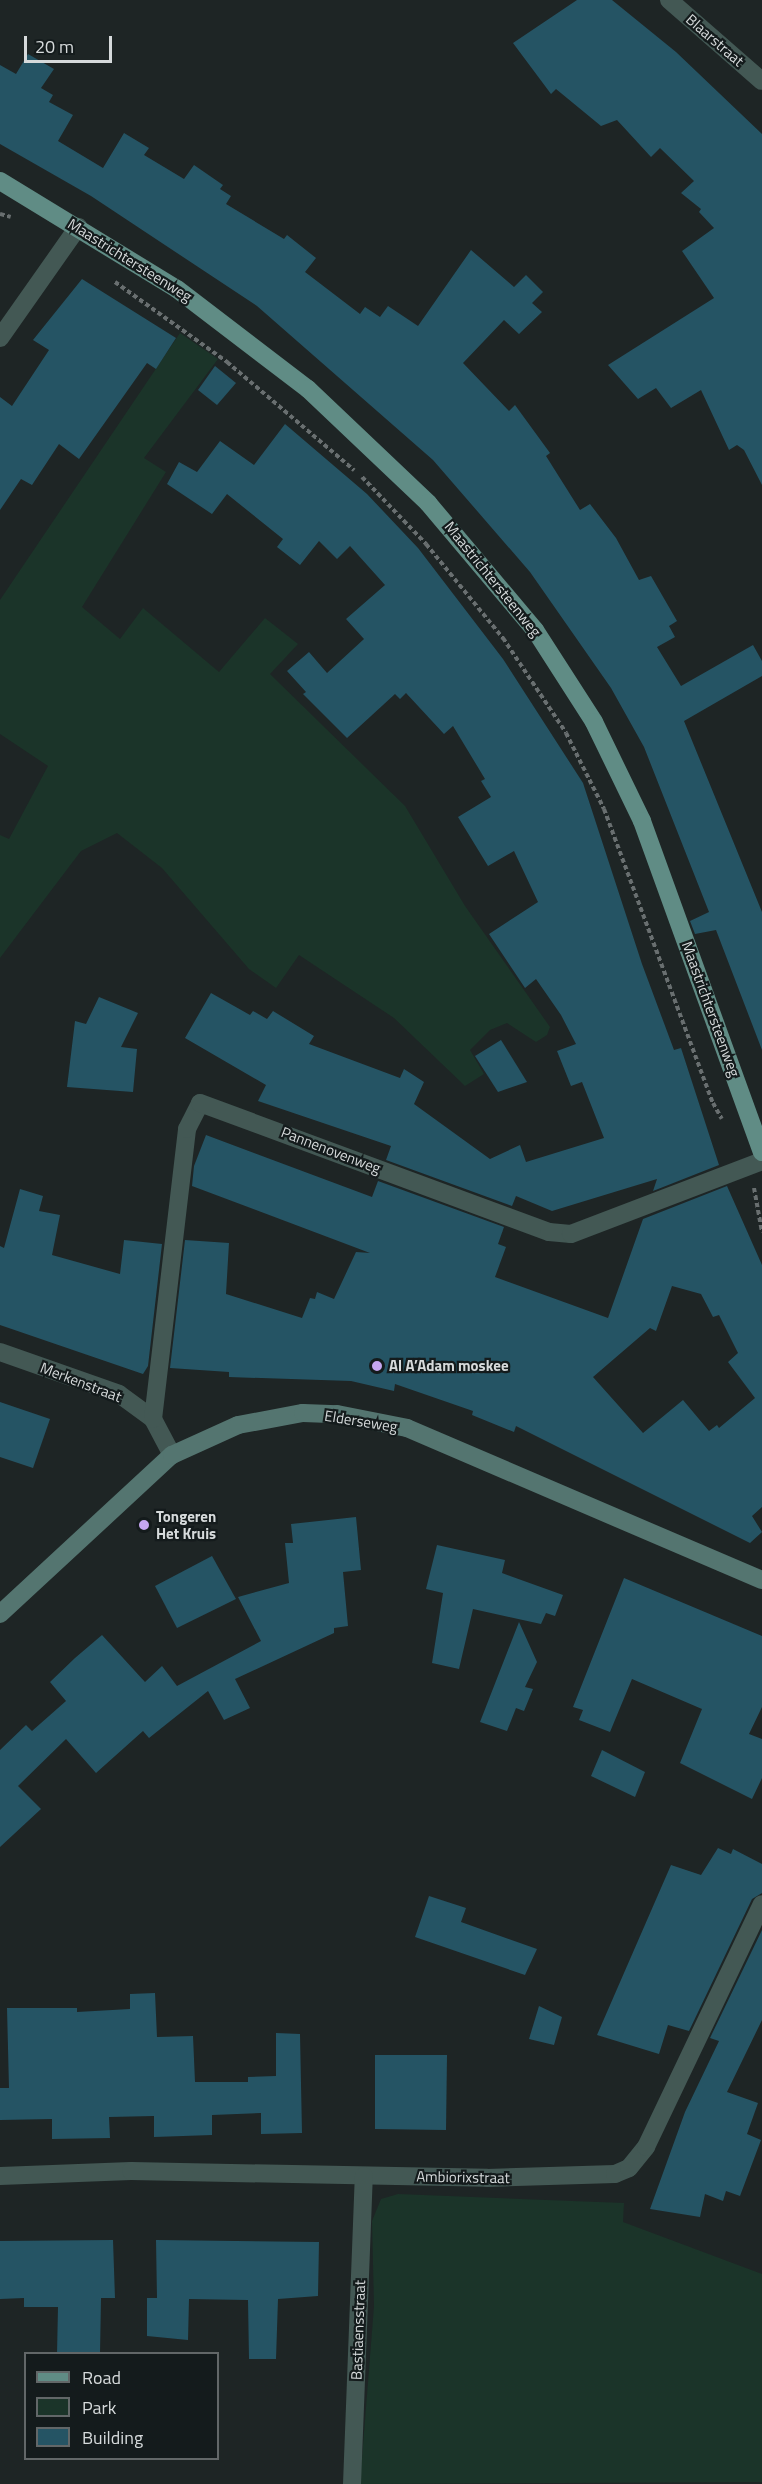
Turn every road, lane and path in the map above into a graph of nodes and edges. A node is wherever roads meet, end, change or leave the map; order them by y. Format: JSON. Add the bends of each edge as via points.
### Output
{"nodes":[{"id":1,"x":669,"y":0,"type":"edge"},
{"id":2,"x":762,"y":81,"type":"edge"},
{"id":3,"x":0,"y":181,"type":"edge"},
{"id":4,"x":0,"y":214,"type":"edge"},
{"id":5,"x":20,"y":220,"type":"dead end"},
{"id":6,"x":78,"y":227,"type":"junction"},
{"id":7,"x":111,"y":278,"type":"dead end"},
{"id":8,"x":0,"y":338,"type":"edge"},
{"id":9,"x":729,"y":1126,"type":"dead end"},
{"id":10,"x":762,"y":1152,"type":"edge"},
{"id":11,"x":754,"y":1164,"type":"edge"},
{"id":12,"x":762,"y":1232,"type":"edge"},
{"id":13,"x":0,"y":1353,"type":"edge"},
{"id":14,"x":153,"y":1419,"type":"junction"},
{"id":15,"x":172,"y":1455,"type":"junction"},
{"id":16,"x":762,"y":1580,"type":"edge"},
{"id":17,"x":0,"y":1614,"type":"edge"},
{"id":18,"x":762,"y":1904,"type":"edge"},
{"id":19,"x":364,"y":2175,"type":"junction"},
{"id":20,"x":0,"y":2176,"type":"edge"},
{"id":21,"x":352,"y":2484,"type":"edge"}],
"edges":[{"from":1,"to":2,"type":"street","name":"Blaarstraat"},
{"from":3,"to":6,"type":"main road","name":"Maastrichtersteenweg"},
{"from":4,"to":5,"type":"path"},
{"from":6,"to":8,"type":"street"},
{"from":6,"to":10,"type":"main road","name":"Maastrichtersteenweg","via":[[222,321],[350,425],[436,511],[535,630],[594,722],[642,821]]},
{"from":7,"to":9,"type":"path","via":[[227,362],[321,439],[426,544],[503,638],[547,700],[604,809],[713,1103]]},
{"from":11,"to":12,"type":"path"},
{"from":11,"to":14,"type":"street","name":"Pannenovenweg","via":[[571,1234],[549,1232],[200,1103],[187,1128]]},
{"from":13,"to":14,"type":"street","name":"Merkenstraat","via":[[119,1394]]},
{"from":14,"to":15,"type":"street","name":"Merkenstraat"},
{"from":15,"to":16,"type":"main road","name":"Elderseweg","via":[[238,1425],[270,1417],[303,1413],[372,1419],[442,1442]]},
{"from":15,"to":17,"type":"main road","name":"Elderseweg"},
{"from":18,"to":19,"type":"street","name":"Ambiorixstraat","via":[[646,2147],[629,2168],[615,2174],[581,2176]]},
{"from":19,"to":20,"type":"street","name":"Ambiorixstraat","via":[[131,2171]]},
{"from":19,"to":21,"type":"street","name":"Bastiaensstraat"}]}
